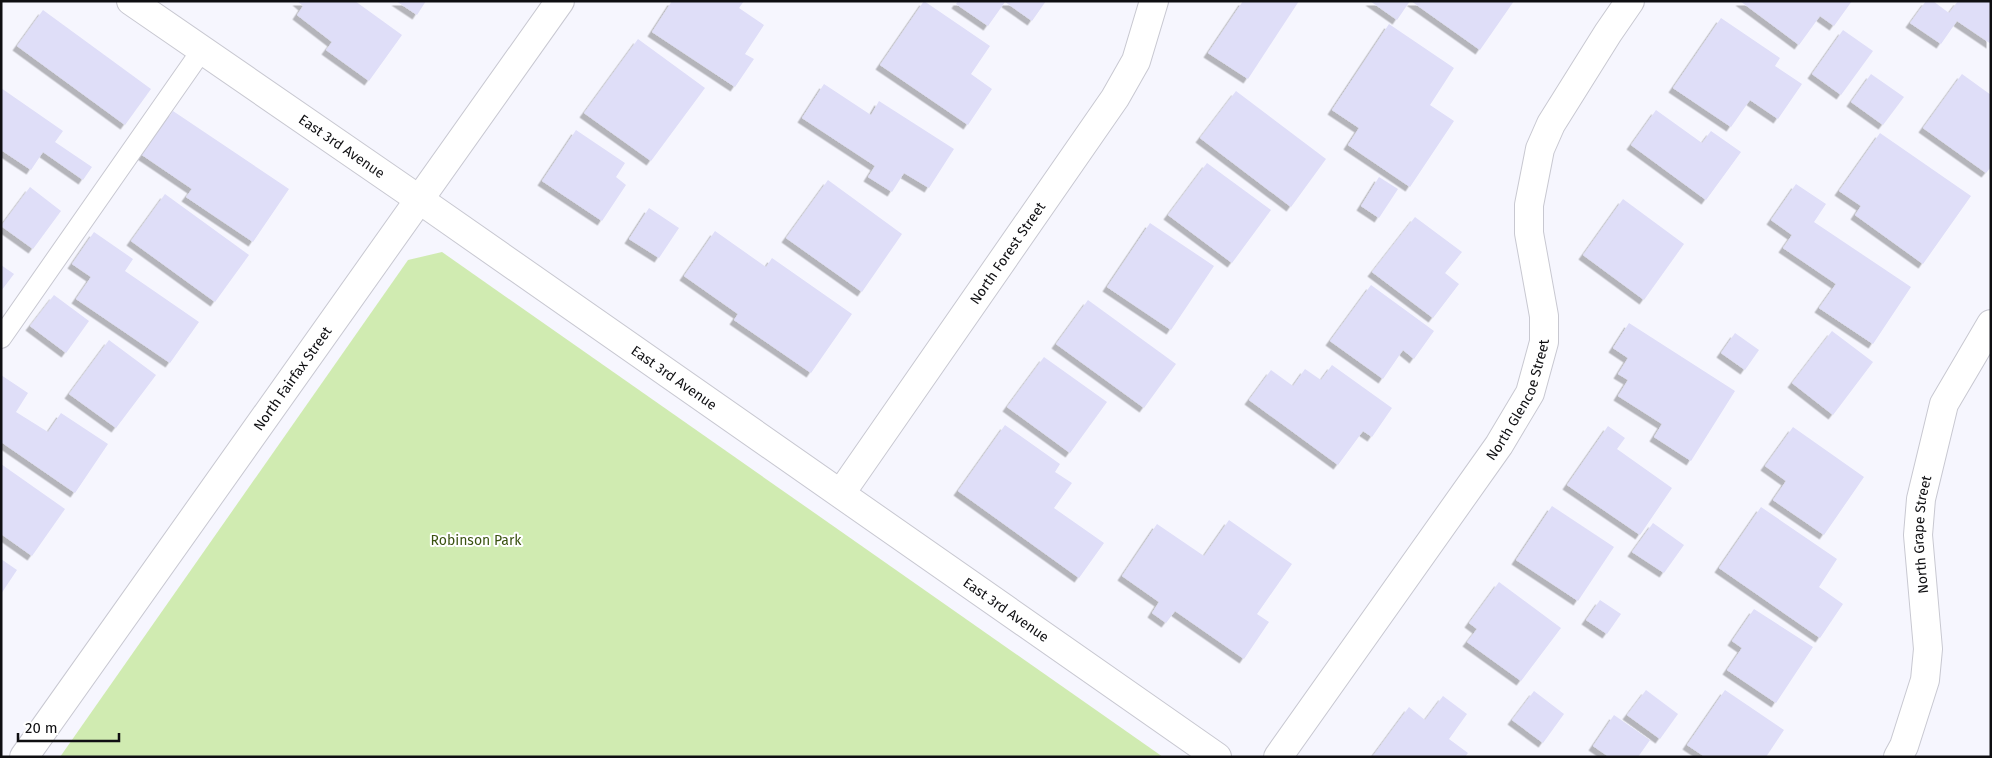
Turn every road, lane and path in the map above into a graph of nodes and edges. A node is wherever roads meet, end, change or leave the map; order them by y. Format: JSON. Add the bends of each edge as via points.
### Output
{"nodes":[{"id":1,"x":130,"y":1,"type":"edge"},
{"id":2,"x":560,"y":1,"type":"edge"},
{"id":3,"x":1154,"y":1,"type":"edge"},
{"id":4,"x":1630,"y":1,"type":"edge"},
{"id":5,"x":202,"y":50,"type":"junction"},
{"id":6,"x":420,"y":200,"type":"junction"},
{"id":7,"x":1991,"y":324,"type":"edge"},
{"id":8,"x":1,"y":338,"type":"edge"},
{"id":9,"x":841,"y":493,"type":"junction"},
{"id":10,"x":24,"y":757,"type":"edge"},
{"id":11,"x":1217,"y":757,"type":"edge"},
{"id":12,"x":1278,"y":757,"type":"edge"},
{"id":13,"x":1898,"y":757,"type":"edge"}],
"edges":[{"from":1,"to":5,"type":"street","name":"East 3rd Avenue"},
{"from":2,"to":6,"type":"street","name":"North Fairfax Street"},
{"from":3,"to":9,"type":"street","name":"North Forest Street","via":[[1136,61],[1115,98]]},
{"from":4,"to":12,"type":"street","name":"North Glencoe Street","via":[[1551,124],[1540,149],[1529,205],[1530,233],[1544,316],[1544,342],[1530,393],[1499,445]]},
{"from":5,"to":6,"type":"street","name":"East 3rd Avenue"},
{"from":5,"to":8,"type":"lane"},
{"from":6,"to":9,"type":"street","name":"East 3rd Avenue"},
{"from":6,"to":10,"type":"street","name":"North Fairfax Street"},
{"from":7,"to":13,"type":"street","name":"North Grape Street","via":[[1944,404],[1921,499],[1918,535],[1928,648],[1925,680]]},
{"from":9,"to":11,"type":"street","name":"East 3rd Avenue"}]}
